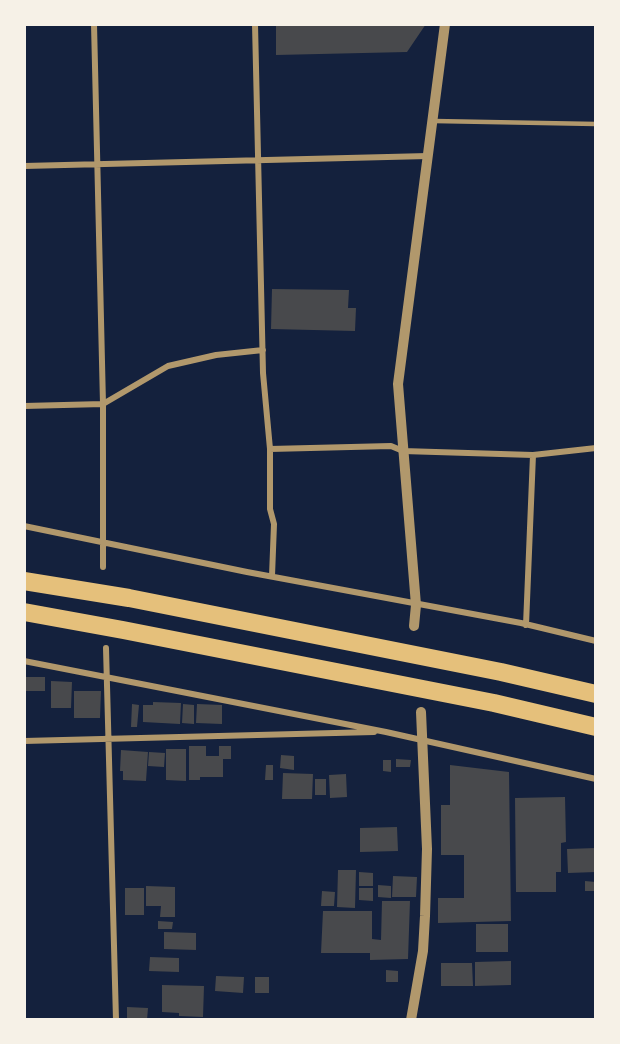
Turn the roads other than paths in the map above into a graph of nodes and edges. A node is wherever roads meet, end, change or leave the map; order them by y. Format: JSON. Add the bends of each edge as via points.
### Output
{"nodes":[{"id":1,"x":94,"y":24,"type":"edge"},
{"id":2,"x":255,"y":24,"type":"edge"},
{"id":3,"x":445,"y":24,"type":"edge"},
{"id":4,"x":432,"y":121,"type":"junction"},
{"id":5,"x":596,"y":124,"type":"edge"},
{"id":6,"x":428,"y":156,"type":"junction"},
{"id":7,"x":258,"y":161,"type":"junction"},
{"id":8,"x":97,"y":165,"type":"junction"},
{"id":9,"x":24,"y":166,"type":"edge"},
{"id":10,"x":263,"y":350,"type":"junction"},
{"id":11,"x":103,"y":404,"type":"junction"},
{"id":12,"x":24,"y":406,"type":"edge"},
{"id":13,"x":596,"y":448,"type":"edge"},
{"id":14,"x":270,"y":449,"type":"junction"},
{"id":15,"x":403,"y":451,"type":"junction"},
{"id":16,"x":533,"y":455,"type":"junction"},
{"id":17,"x":24,"y":526,"type":"edge"},
{"id":18,"x":104,"y":542,"type":"junction"},
{"id":19,"x":103,"y":567,"type":"dead end"},
{"id":20,"x":272,"y":576,"type":"junction"},
{"id":21,"x":24,"y":581,"type":"edge"},
{"id":22,"x":416,"y":605,"type":"junction"},
{"id":23,"x":24,"y":612,"type":"edge"},
{"id":24,"x":526,"y":625,"type":"junction"},
{"id":25,"x":414,"y":626,"type":"dead end"},
{"id":26,"x":596,"y":640,"type":"edge"},
{"id":27,"x":106,"y":648,"type":"dead end"},
{"id":28,"x":24,"y":661,"type":"edge"},
{"id":29,"x":108,"y":677,"type":"junction"},
{"id":30,"x":596,"y":694,"type":"edge"},
{"id":31,"x":421,"y":712,"type":"dead end"},
{"id":32,"x":596,"y":727,"type":"edge"},
{"id":33,"x":386,"y":732,"type":"junction"},
{"id":34,"x":110,"y":739,"type":"junction"},
{"id":35,"x":24,"y":741,"type":"edge"},
{"id":36,"x":424,"y":741,"type":"junction"},
{"id":37,"x":596,"y":779,"type":"edge"},
{"id":38,"x":116,"y":1020,"type":"edge"},
{"id":39,"x":411,"y":1020,"type":"edge"}],
"edges":[{"from":1,"to":8,"type":"street"},
{"from":2,"to":7,"type":"street"},
{"from":3,"to":4,"type":"street"},
{"from":4,"to":5,"type":"lane"},
{"from":4,"to":6,"type":"street"},
{"from":6,"to":7,"type":"street"},
{"from":6,"to":15,"type":"street","via":[[398,384]]},
{"from":7,"to":8,"type":"street"},
{"from":7,"to":10,"type":"street"},
{"from":8,"to":9,"type":"street"},
{"from":8,"to":11,"type":"street"},
{"from":10,"to":11,"type":"street","via":[[168,366]]},
{"from":10,"to":14,"type":"street"},
{"from":11,"to":12,"type":"street"},
{"from":11,"to":18,"type":"street"},
{"from":13,"to":16,"type":"street"},
{"from":14,"to":15,"type":"street","via":[[391,446]]},
{"from":14,"to":20,"type":"street"},
{"from":15,"to":16,"type":"street"},
{"from":15,"to":22,"type":"street"},
{"from":16,"to":24,"type":"street"},
{"from":17,"to":18,"type":"street"},
{"from":18,"to":19,"type":"street"},
{"from":18,"to":20,"type":"street"},
{"from":20,"to":22,"type":"street"},
{"from":21,"to":30,"type":"highway","via":[[140,600]]},
{"from":22,"to":24,"type":"street"},
{"from":22,"to":25,"type":"street"},
{"from":23,"to":32,"type":"highway","via":[[494,703]]},
{"from":24,"to":26,"type":"street"},
{"from":27,"to":29,"type":"street"},
{"from":28,"to":29,"type":"street"},
{"from":29,"to":33,"type":"street"},
{"from":29,"to":34,"type":"street"},
{"from":31,"to":36,"type":"street"},
{"from":33,"to":34,"type":"street"},
{"from":33,"to":36,"type":"street"},
{"from":34,"to":35,"type":"street"},
{"from":34,"to":38,"type":"street"},
{"from":36,"to":37,"type":"street"},
{"from":36,"to":39,"type":"street","via":[[425,916]]}]}
